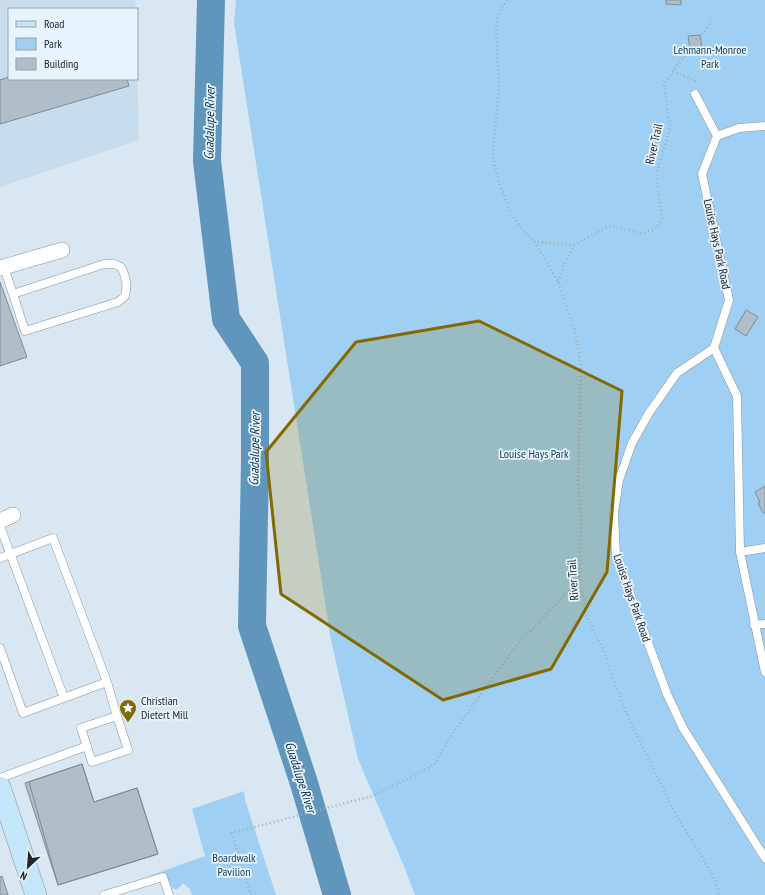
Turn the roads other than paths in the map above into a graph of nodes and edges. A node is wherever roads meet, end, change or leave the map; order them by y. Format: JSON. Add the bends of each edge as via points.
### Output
{"nodes":[{"id":1,"x":695,"y":94,"type":"dead end"},
{"id":2,"x":765,"y":126,"type":"edge"},
{"id":3,"x":717,"y":136,"type":"junction"},
{"id":4,"x":62,"y":250,"type":"dead end"},
{"id":5,"x":2,"y":268,"type":"edge"},
{"id":6,"x":13,"y":294,"type":"junction"},
{"id":7,"x":714,"y":348,"type":"junction"},
{"id":8,"x":0,"y":526,"type":"edge"},
{"id":9,"x":765,"y":548,"type":"edge"},
{"id":10,"x":740,"y":552,"type":"junction"},
{"id":11,"x":10,"y":554,"type":"junction"},
{"id":12,"x":0,"y":558,"type":"edge"},
{"id":13,"x":765,"y":624,"type":"edge"},
{"id":14,"x":754,"y":625,"type":"junction"},
{"id":15,"x":0,"y":648,"type":"edge"},
{"id":16,"x":765,"y":672,"type":"edge"},
{"id":17,"x":107,"y":682,"type":"junction"},
{"id":18,"x":64,"y":698,"type":"junction"},
{"id":19,"x":117,"y":716,"type":"junction"},
{"id":20,"x":87,"y":746,"type":"junction"},
{"id":21,"x":0,"y":778,"type":"edge"},
{"id":22,"x":0,"y":786,"type":"edge"},
{"id":23,"x":765,"y":858,"type":"edge"},
{"id":24,"x":133,"y":891,"type":"edge"},
{"id":25,"x":36,"y":895,"type":"edge"},
{"id":26,"x":104,"y":895,"type":"edge"},
{"id":27,"x":169,"y":895,"type":"edge"}],
"edges":[{"from":1,"to":3,"type":"lane"},
{"from":2,"to":3,"type":"lane","via":[[739,128]]},
{"from":3,"to":7,"type":"lane","name":"Louise Hays Park Road","via":[[702,174],[729,300]]},
{"from":4,"to":5,"type":"street"},
{"from":5,"to":6,"type":"lane"},
{"from":6,"to":6,"type":"lane","via":[[25,331],[118,302],[125,296],[127,287],[121,267],[104,264]]},
{"from":7,"to":10,"type":"lane","via":[[738,396]]},
{"from":7,"to":23,"type":"lane","name":"Louise Hays Park Road","via":[[677,373],[648,414],[632,443],[619,480],[615,507],[616,556],[666,694],[682,728]]},
{"from":8,"to":11,"type":"lane"},
{"from":9,"to":10,"type":"lane"},
{"from":10,"to":14,"type":"lane"},
{"from":11,"to":12,"type":"lane"},
{"from":11,"to":17,"type":"lane","via":[[53,538]]},
{"from":11,"to":18,"type":"lane"},
{"from":13,"to":14,"type":"lane"},
{"from":14,"to":16,"type":"lane"},
{"from":15,"to":18,"type":"lane","via":[[23,713]]},
{"from":17,"to":18,"type":"lane"},
{"from":17,"to":19,"type":"lane"},
{"from":19,"to":20,"type":"lane","via":[[80,728]]},
{"from":19,"to":20,"type":"lane","via":[[128,750],[92,762]]},
{"from":20,"to":21,"type":"lane"},
{"from":22,"to":25,"type":"street"},
{"from":24,"to":26,"type":"lane"},
{"from":24,"to":27,"type":"lane","via":[[163,877]]}]}
